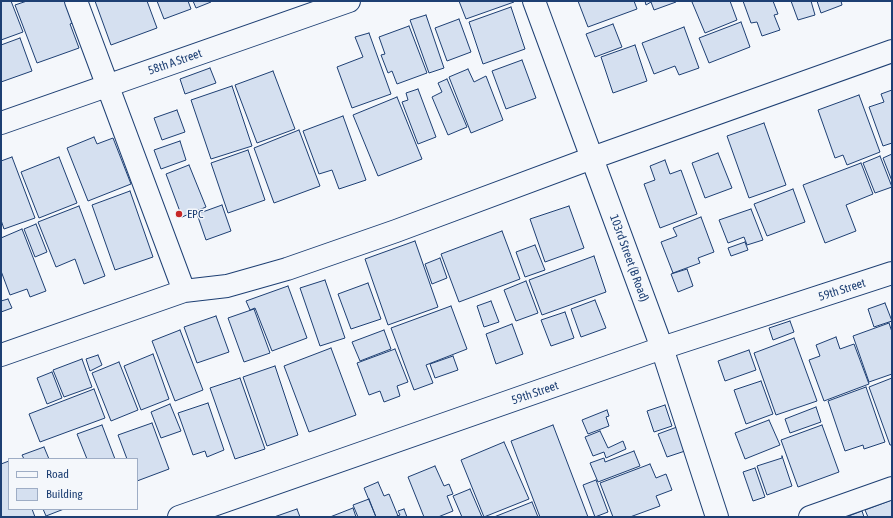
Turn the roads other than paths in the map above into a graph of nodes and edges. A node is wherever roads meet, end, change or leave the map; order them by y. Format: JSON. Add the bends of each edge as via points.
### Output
{"nodes":[{"id":1,"x":76,"y":1,"type":"edge"},
{"id":2,"x":349,"y":1,"type":"edge"},
{"id":3,"x":534,"y":1,"type":"edge"},
{"id":4,"x":892,"y":51,"type":"edge"},
{"id":5,"x":107,"y":86,"type":"junction"},
{"id":6,"x":1,"y":123,"type":"edge"},
{"id":7,"x":592,"y":158,"type":"junction"},
{"id":8,"x":892,"y":273,"type":"edge"},
{"id":9,"x":184,"y":291,"type":"junction"},
{"id":10,"x":662,"y":348,"type":"junction"},
{"id":11,"x":1,"y":355,"type":"edge"},
{"id":12,"x":892,"y":488,"type":"edge"},
{"id":13,"x":179,"y":517,"type":"edge"},
{"id":14,"x":717,"y":517,"type":"edge"},
{"id":15,"x":810,"y":517,"type":"edge"}],
"edges":[{"from":1,"to":5,"type":"street"},
{"from":2,"to":5,"type":"street","name":"58th A Street"},
{"from":3,"to":7,"type":"street","name":"103rd Street (B Road)"},
{"from":4,"to":7,"type":"street"},
{"from":5,"to":6,"type":"street","name":"58th A Street"},
{"from":5,"to":9,"type":"street"},
{"from":7,"to":9,"type":"street","via":[[396,232],[287,269],[227,286]]},
{"from":7,"to":10,"type":"street","name":"103rd Street (B Road)"},
{"from":8,"to":10,"type":"street","name":"59th Street"},
{"from":9,"to":11,"type":"street"},
{"from":10,"to":13,"type":"street","name":"59th Street"},
{"from":10,"to":14,"type":"street","name":"103rd Street (B Road)"},
{"from":12,"to":15,"type":"street"}]}
